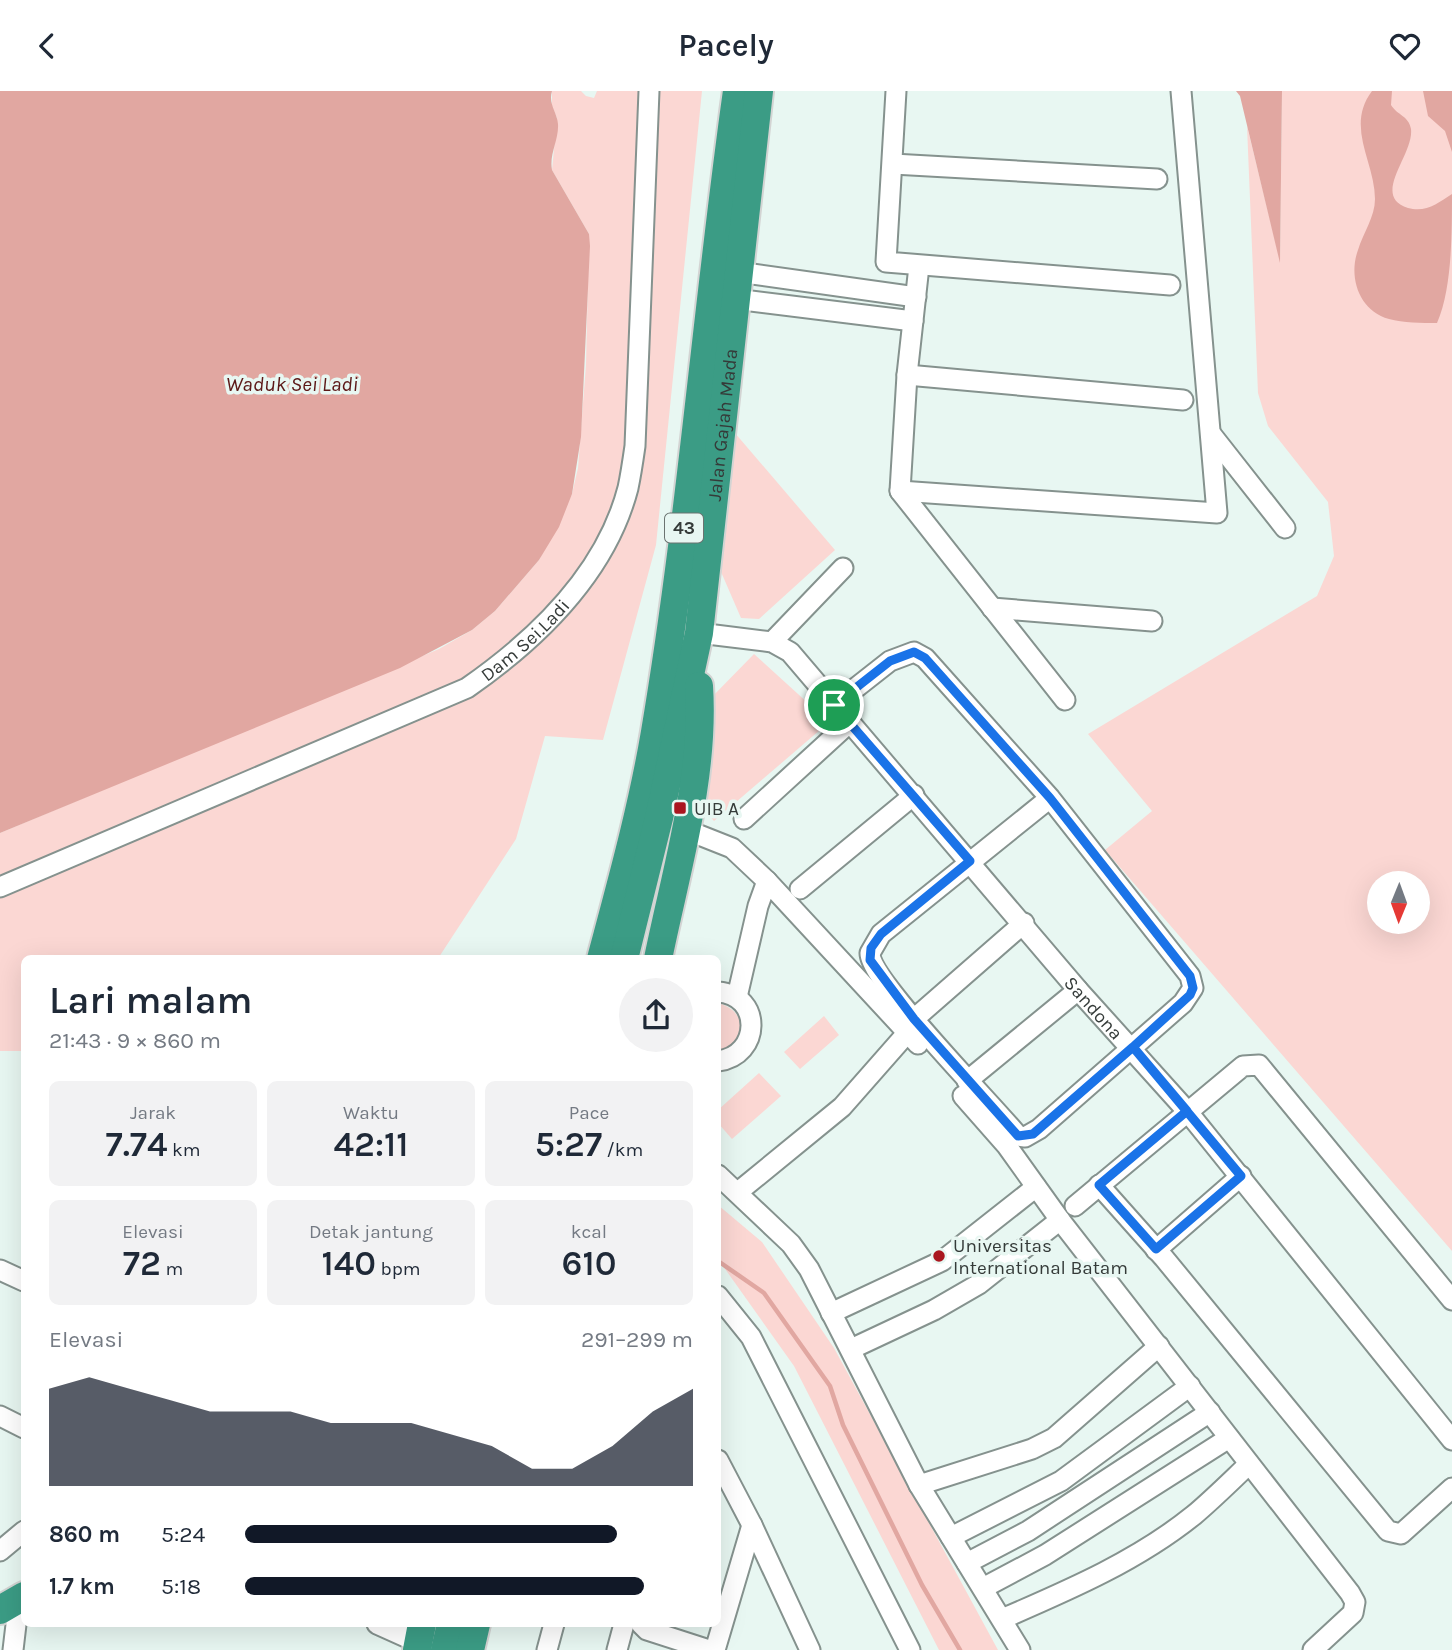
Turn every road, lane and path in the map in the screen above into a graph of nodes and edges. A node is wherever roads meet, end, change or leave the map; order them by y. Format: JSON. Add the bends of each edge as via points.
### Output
{"nodes":[{"id":1,"x":649,"y":91,"type":"edge"},
{"id":2,"x":737,"y":91,"type":"edge"},
{"id":3,"x":759,"y":91,"type":"edge"},
{"id":4,"x":896,"y":91,"type":"edge"},
{"id":5,"x":1181,"y":91,"type":"edge"},
{"id":6,"x":893,"y":164,"type":"junction"},
{"id":7,"x":1157,"y":179,"type":"dead end"},
{"id":8,"x":919,"y":266,"type":"junction"},
{"id":9,"x":737,"y":285,"type":"junction"},
{"id":10,"x":1170,"y":285,"type":"dead end"},
{"id":11,"x":916,"y":297,"type":"junction"},
{"id":12,"x":913,"y":321,"type":"junction"},
{"id":13,"x":907,"y":375,"type":"junction"},
{"id":14,"x":1183,"y":400,"type":"dead end"},
{"id":15,"x":1211,"y":434,"type":"junction"},
{"id":16,"x":900,"y":491,"type":"junction"},
{"id":17,"x":1285,"y":528,"type":"dead end"},
{"id":18,"x":843,"y":568,"type":"dead end"},
{"id":19,"x":992,"y":608,"type":"junction"},
{"id":20,"x":1152,"y":621,"type":"dead end"},
{"id":21,"x":772,"y":642,"type":"junction"},
{"id":22,"x":696,"y":646,"type":"junction"},
{"id":23,"x":1065,"y":700,"type":"dead end"},
{"id":24,"x":834,"y":705,"type":"junction"},
{"id":25,"x":849,"y":723,"type":"junction"},
{"id":26,"x":914,"y":795,"type":"junction"},
{"id":27,"x":1050,"y":798,"type":"junction"},
{"id":28,"x":744,"y":819,"type":"dead end"},
{"id":29,"x":684,"y":829,"type":"junction"},
{"id":30,"x":970,"y":861,"type":"junction"},
{"id":31,"x":767,"y":881,"type":"junction"},
{"id":32,"x":0,"y":887,"type":"edge"},
{"id":33,"x":800,"y":889,"type":"dead end"},
{"id":34,"x":1024,"y":923,"type":"junction"},
{"id":35,"x":602,"y":955,"type":"edge"},
{"id":36,"x":625,"y":955,"type":"edge"},
{"id":37,"x":659,"y":955,"type":"edge"},
{"id":38,"x":1078,"y":990,"type":"junction"},
{"id":39,"x":727,"y":995,"type":"edge"},
{"id":40,"x":911,"y":1025,"type":"junction"},
{"id":41,"x":1133,"y":1047,"type":"junction"},
{"id":42,"x":721,"y":1060,"type":"edge"},
{"id":43,"x":967,"y":1081,"type":"junction"},
{"id":44,"x":1187,"y":1111,"type":"junction"},
{"id":45,"x":1241,"y":1176,"type":"junction"},
{"id":46,"x":721,"y":1178,"type":"edge"},
{"id":47,"x":1099,"y":1185,"type":"junction"},
{"id":48,"x":1036,"y":1187,"type":"junction"},
{"id":49,"x":738,"y":1192,"type":"junction"},
{"id":50,"x":1075,"y":1206,"type":"dead end"},
{"id":51,"x":1060,"y":1220,"type":"junction"},
{"id":52,"x":1156,"y":1249,"type":"junction"},
{"id":53,"x":0,"y":1270,"type":"edge"},
{"id":54,"x":21,"y":1280,"type":"edge"},
{"id":55,"x":1452,"y":1300,"type":"edge"},
{"id":56,"x":721,"y":1301,"type":"edge"},
{"id":57,"x":831,"y":1313,"type":"junction"},
{"id":58,"x":1159,"y":1346,"type":"junction"},
{"id":59,"x":850,"y":1349,"type":"junction"},
{"id":60,"x":1190,"y":1386,"type":"junction"},
{"id":61,"x":1210,"y":1412,"type":"junction"},
{"id":62,"x":0,"y":1416,"type":"edge"},
{"id":63,"x":21,"y":1426,"type":"edge"},
{"id":64,"x":1229,"y":1438,"type":"junction"},
{"id":65,"x":1452,"y":1440,"type":"edge"},
{"id":66,"x":1249,"y":1464,"type":"junction"},
{"id":67,"x":721,"y":1466,"type":"edge"},
{"id":68,"x":919,"y":1485,"type":"junction"},
{"id":69,"x":1452,"y":1488,"type":"edge"},
{"id":70,"x":752,"y":1525,"type":"junction"},
{"id":71,"x":21,"y":1534,"type":"edge"},
{"id":72,"x":951,"y":1537,"type":"junction"},
{"id":73,"x":0,"y":1551,"type":"edge"},
{"id":74,"x":967,"y":1563,"type":"junction"},
{"id":75,"x":983,"y":1588,"type":"junction"},
{"id":76,"x":14,"y":1601,"type":"edge"},
{"id":77,"x":1002,"y":1619,"type":"junction"},
{"id":78,"x":386,"y":1627,"type":"edge"},
{"id":79,"x":447,"y":1627,"type":"edge"},
{"id":80,"x":475,"y":1627,"type":"edge"},
{"id":81,"x":553,"y":1627,"type":"edge"},
{"id":82,"x":623,"y":1627,"type":"edge"},
{"id":83,"x":644,"y":1627,"type":"edge"},
{"id":84,"x":427,"y":1644,"type":"edge"},
{"id":85,"x":13,"y":1650,"type":"edge"},
{"id":86,"x":470,"y":1650,"type":"edge"},
{"id":87,"x":547,"y":1650,"type":"edge"},
{"id":88,"x":617,"y":1650,"type":"edge"},
{"id":89,"x":709,"y":1650,"type":"edge"},
{"id":90,"x":715,"y":1650,"type":"edge"},
{"id":91,"x":810,"y":1650,"type":"edge"},
{"id":92,"x":911,"y":1650,"type":"edge"},
{"id":93,"x":1020,"y":1650,"type":"edge"},
{"id":94,"x":1313,"y":1650,"type":"edge"}],
"edges":[{"from":1,"to":32,"type":"street","name":"Dam Sei.Ladi","via":[[635,446],[628,489],[607,540],[551,619],[513,656],[467,688]]},
{"from":2,"to":35,"type":"highway","name":"Jalan Gajah Mada","number":"43","via":[[701,407],[655,734]]},
{"from":3,"to":9,"type":"highway","name":"Jalan Gajah Mada","number":"43"},
{"from":4,"to":6,"type":"street"},
{"from":5,"to":15,"type":"street"},
{"from":6,"to":7,"type":"street"},
{"from":6,"to":8,"type":"street","via":[[886,263]]},
{"from":8,"to":10,"type":"street"},
{"from":8,"to":11,"type":"street"},
{"from":9,"to":11,"type":"street"},
{"from":9,"to":12,"type":"street"},
{"from":9,"to":22,"type":"highway","name":"Jalan Gajah Mada","number":"43"},
{"from":11,"to":12,"type":"street"},
{"from":12,"to":13,"type":"street"},
{"from":13,"to":14,"type":"street"},
{"from":13,"to":16,"type":"street"},
{"from":15,"to":16,"type":"street","via":[[1217,513]]},
{"from":15,"to":17,"type":"street"},
{"from":16,"to":19,"type":"street"},
{"from":18,"to":21,"type":"street"},
{"from":19,"to":20,"type":"street"},
{"from":19,"to":23,"type":"street"},
{"from":21,"to":22,"type":"street"},
{"from":21,"to":24,"type":"street","name":"Sandona","via":[[790,652]]},
{"from":22,"to":29,"type":"highway","via":[[701,714],[695,780]]},
{"from":22,"to":36,"type":"highway","name":"Jalan Gajah Mada","number":"43"},
{"from":24,"to":25,"type":"street","name":"Sandona"},
{"from":24,"to":27,"type":"street","via":[[890,661],[914,652],[925,658]]},
{"from":25,"to":26,"type":"street","name":"Sandona"},
{"from":25,"to":28,"type":"street"},
{"from":26,"to":30,"type":"street","name":"Sandona"},
{"from":26,"to":33,"type":"street"},
{"from":27,"to":30,"type":"street"},
{"from":27,"to":41,"type":"street","via":[[1193,982],[1183,1003]]},
{"from":29,"to":31,"type":"street","via":[[732,848]]},
{"from":29,"to":37,"type":"highway"},
{"from":30,"to":34,"type":"street","name":"Sandona"},
{"from":30,"to":40,"type":"street","via":[[881,934],[871,948],[870,960]]},
{"from":31,"to":39,"type":"street"},
{"from":31,"to":40,"type":"street"},
{"from":34,"to":38,"type":"street","name":"Sandona"},
{"from":34,"to":40,"type":"street"},
{"from":38,"to":41,"type":"street","name":"Sandona"},
{"from":38,"to":43,"type":"street"},
{"from":39,"to":42,"type":"street","via":[[751,1015],[751,1038],[737,1055]]},
{"from":40,"to":43,"type":"street"},
{"from":40,"to":48,"type":"street"},
{"from":40,"to":49,"type":"street","via":[[842,1107]]},
{"from":41,"to":43,"type":"street","via":[[1025,1137],[1018,1136]]},
{"from":41,"to":44,"type":"street","name":"Sandona"},
{"from":44,"to":45,"type":"street","name":"Sandona"},
{"from":44,"to":47,"type":"street"},
{"from":44,"to":55,"type":"street","via":[[1243,1066],[1259,1065]]},
{"from":45,"to":52,"type":"street"},
{"from":45,"to":65,"type":"street","name":"Sandona"},
{"from":46,"to":49,"type":"street"},
{"from":47,"to":50,"type":"street"},
{"from":47,"to":52,"type":"street"},
{"from":48,"to":51,"type":"street"},
{"from":48,"to":57,"type":"street","via":[[942,1261]]},
{"from":49,"to":57,"type":"street","via":[[791,1244]]},
{"from":51,"to":58,"type":"street"},
{"from":51,"to":59,"type":"street","via":[[978,1284]]},
{"from":52,"to":69,"type":"street","via":[[1388,1531],[1401,1534]]},
{"from":53,"to":54,"type":"street"},
{"from":56,"to":92,"type":"street","via":[[751,1337]]},
{"from":57,"to":59,"type":"street"},
{"from":58,"to":60,"type":"street"},
{"from":58,"to":68,"type":"street","via":[[1054,1438]]},
{"from":59,"to":68,"type":"street"},
{"from":60,"to":61,"type":"street"},
{"from":60,"to":72,"type":"street","via":[[1061,1481]]},
{"from":61,"to":64,"type":"street"},
{"from":61,"to":74,"type":"street","via":[[1028,1531]]},
{"from":62,"to":63,"type":"street"},
{"from":64,"to":66,"type":"street"},
{"from":64,"to":75,"type":"street","via":[[1045,1555]]},
{"from":66,"to":77,"type":"street","via":[[1194,1515],[1145,1550]]},
{"from":66,"to":94,"type":"street","via":[[1355,1602],[1353,1613]]},
{"from":67,"to":70,"type":"street"},
{"from":68,"to":72,"type":"street"},
{"from":70,"to":90,"type":"street"},
{"from":70,"to":91,"type":"street"},
{"from":71,"to":73,"type":"street"},
{"from":72,"to":74,"type":"street"},
{"from":74,"to":75,"type":"street"},
{"from":75,"to":77,"type":"street"},
{"from":76,"to":85,"type":"street"},
{"from":77,"to":93,"type":"street"},
{"from":78,"to":84,"type":"street"},
{"from":79,"to":84,"type":"highway"},
{"from":80,"to":86,"type":"highway"},
{"from":81,"to":87,"type":"street"},
{"from":82,"to":88,"type":"street"},
{"from":83,"to":89,"type":"street"}]}
